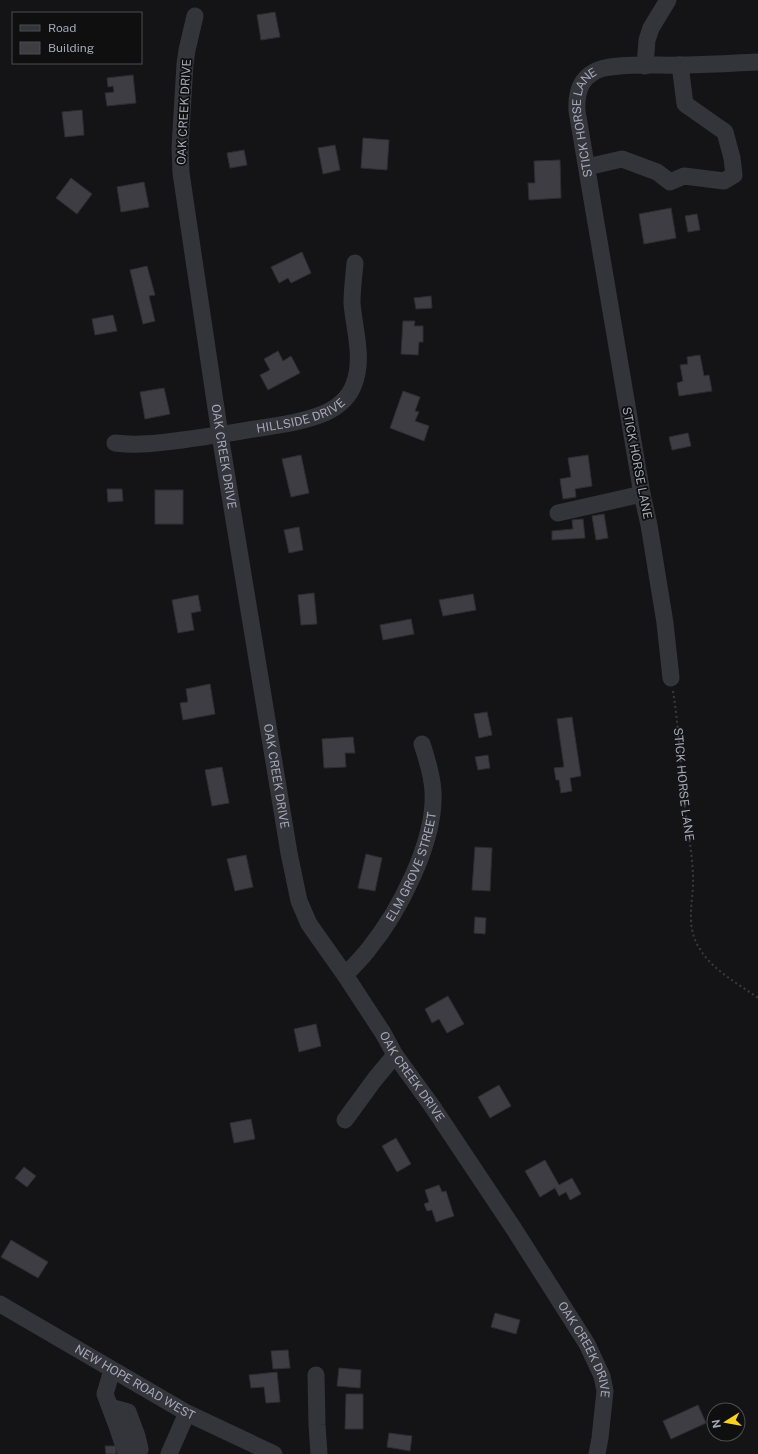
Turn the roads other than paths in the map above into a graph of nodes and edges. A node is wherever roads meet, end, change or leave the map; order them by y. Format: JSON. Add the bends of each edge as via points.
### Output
{"nodes":[{"id":1,"x":668,"y":0,"type":"edge"},
{"id":2,"x":195,"y":16,"type":"dead end"},
{"id":3,"x":758,"y":62,"type":"edge"},
{"id":4,"x":645,"y":66,"type":"junction"},
{"id":5,"x":680,"y":66,"type":"junction"},
{"id":6,"x":587,"y":167,"type":"junction"},
{"id":7,"x":355,"y":263,"type":"dead end"},
{"id":8,"x":220,"y":435,"type":"junction"},
{"id":9,"x":115,"y":443,"type":"dead end"},
{"id":10,"x":642,"y":494,"type":"junction"},
{"id":11,"x":558,"y":513,"type":"dead end"},
{"id":12,"x":671,"y":678,"type":"road end"},
{"id":13,"x":422,"y":744,"type":"dead end"},
{"id":14,"x":345,"y":975,"type":"junction"},
{"id":15,"x":395,"y":1055,"type":"junction"},
{"id":16,"x":345,"y":1120,"type":"dead end"},
{"id":17,"x":0,"y":1304,"type":"edge"},
{"id":18,"x":112,"y":1370,"type":"junction"},
{"id":19,"x":316,"y":1375,"type":"dead end"},
{"id":20,"x":187,"y":1413,"type":"junction"},
{"id":21,"x":134,"y":1454,"type":"edge"},
{"id":22,"x":169,"y":1454,"type":"edge"},
{"id":23,"x":274,"y":1454,"type":"edge"},
{"id":24,"x":319,"y":1454,"type":"edge"},
{"id":25,"x":597,"y":1454,"type":"edge"}],
"edges":[{"from":1,"to":4,"type":"street","via":[[651,28],[647,40]]},
{"from":2,"to":8,"type":"street","name":"OAK CREEK DRIVE","via":[[185,64],[181,173]]},
{"from":3,"to":5,"type":"street","name":"STICK HORSE LANE"},
{"from":4,"to":5,"type":"street","name":"STICK HORSE LANE"},
{"from":4,"to":6,"type":"street","name":"STICK HORSE LANE","via":[[602,68],[586,78],[580,87],[576,101]]},
{"from":5,"to":6,"type":"street","via":[[685,104],[725,132],[734,176],[724,181],[684,176],[670,182],[657,172],[622,159]]},
{"from":6,"to":10,"type":"street","name":"STICK HORSE LANE"},
{"from":7,"to":8,"type":"street","name":"HILLSIDE DRIVE","via":[[352,302],[358,361],[355,383],[342,404],[308,418]]},
{"from":8,"to":9,"type":"street","name":"HILLSIDE DRIVE","via":[[150,444]]},
{"from":8,"to":14,"type":"street","name":"OAK CREEK DRIVE","via":[[299,901],[310,924]]},
{"from":10,"to":11,"type":"street"},
{"from":10,"to":12,"type":"street","name":"STICK HORSE LANE","via":[[665,623]]},
{"from":13,"to":14,"type":"street","name":"ELM GROVE STREET","via":[[431,774],[433,792],[432,813],[425,844],[412,878],[385,927],[369,950]]},
{"from":14,"to":15,"type":"street","name":"OAK CREEK DRIVE"},
{"from":15,"to":16,"type":"street","via":[[374,1079]]},
{"from":15,"to":25,"type":"street","name":"OAK CREEK DRIVE","via":[[510,1223],[592,1354],[602,1376],[605,1391]]},
{"from":17,"to":18,"type":"street","name":"NEW HOPE ROAD WEST"},
{"from":18,"to":20,"type":"street","name":"NEW HOPE ROAD WEST"},
{"from":18,"to":21,"type":"street","via":[[104,1394],[125,1450]]},
{"from":19,"to":24,"type":"street"},
{"from":20,"to":22,"type":"street"},
{"from":20,"to":23,"type":"street","name":"NEW HOPE ROAD WEST"}]}
